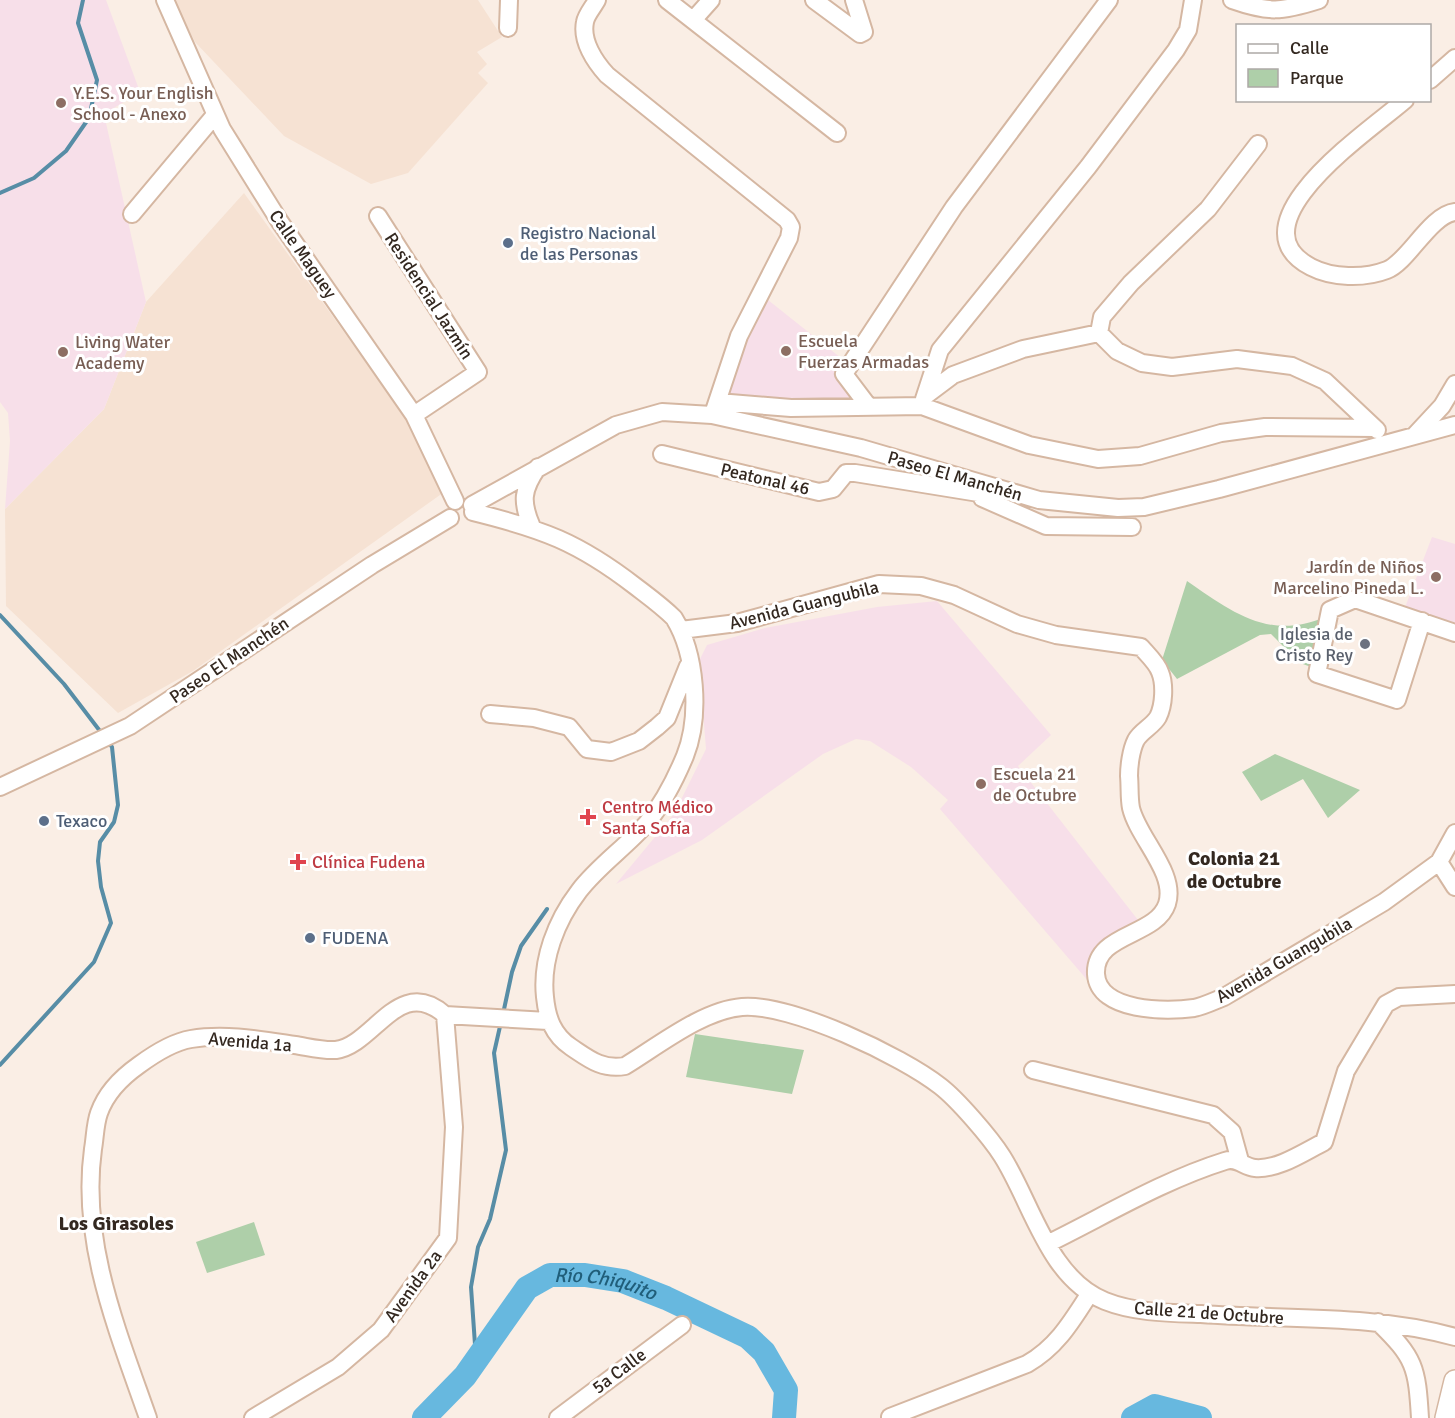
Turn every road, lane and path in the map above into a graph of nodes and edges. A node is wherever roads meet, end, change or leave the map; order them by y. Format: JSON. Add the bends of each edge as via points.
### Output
{"nodes":[{"id":1,"x":165,"y":0,"type":"edge"},
{"id":2,"x":509,"y":0,"type":"edge"},
{"id":3,"x":597,"y":0,"type":"edge"},
{"id":4,"x":667,"y":0,"type":"edge"},
{"id":5,"x":711,"y":0,"type":"edge"},
{"id":6,"x":814,"y":0,"type":"edge"},
{"id":7,"x":855,"y":0,"type":"edge"},
{"id":8,"x":1109,"y":0,"type":"edge"},
{"id":9,"x":1193,"y":0,"type":"edge"},
{"id":10,"x":1232,"y":0,"type":"edge"},
{"id":11,"x":1319,"y":0,"type":"edge"},
{"id":12,"x":694,"y":19,"type":"junction"},
{"id":13,"x":508,"y":28,"type":"dead end"},
{"id":14,"x":1455,"y":58,"type":"edge"},
{"id":15,"x":1431,"y":79,"type":"edge"},
{"id":16,"x":1403,"y":102,"type":"edge"},
{"id":17,"x":215,"y":115,"type":"junction"},
{"id":18,"x":837,"y":133,"type":"dead end"},
{"id":19,"x":1258,"y":144,"type":"dead end"},
{"id":20,"x":1455,"y":212,"type":"edge"},
{"id":21,"x":132,"y":214,"type":"dead end"},
{"id":22,"x":378,"y":216,"type":"dead end"},
{"id":23,"x":1099,"y":333,"type":"junction"},
{"id":24,"x":1455,"y":384,"type":"edge"},
{"id":25,"x":924,"y":401,"type":"junction"},
{"id":26,"x":869,"y":407,"type":"junction"},
{"id":27,"x":715,"y":409,"type":"junction"},
{"id":28,"x":414,"y":415,"type":"junction"},
{"id":29,"x":1455,"y":425,"type":"edge"},
{"id":30,"x":1375,"y":428,"type":"junction"},
{"id":31,"x":1413,"y":437,"type":"junction"},
{"id":32,"x":1395,"y":442,"type":"junction"},
{"id":33,"x":662,"y":454,"type":"dead end"},
{"id":34,"x":540,"y":465,"type":"junction"},
{"id":35,"x":973,"y":494,"type":"junction"},
{"id":36,"x":1039,"y":500,"type":"junction"},
{"id":37,"x":463,"y":509,"type":"junction"},
{"id":38,"x":532,"y":527,"type":"junction"},
{"id":39,"x":1132,"y":527,"type":"dead end"},
{"id":40,"x":1422,"y":621,"type":"junction"},
{"id":41,"x":681,"y":630,"type":"junction"},
{"id":42,"x":1455,"y":633,"type":"edge"},
{"id":43,"x":689,"y":662,"type":"junction"},
{"id":44,"x":490,"y":714,"type":"dead end"},
{"id":45,"x":0,"y":787,"type":"edge"},
{"id":46,"x":1455,"y":833,"type":"edge"},
{"id":47,"x":1439,"y":862,"type":"junction"},
{"id":48,"x":1455,"y":887,"type":"edge"},
{"id":49,"x":1455,"y":994,"type":"edge"},
{"id":50,"x":445,"y":1015,"type":"junction"},
{"id":51,"x":548,"y":1021,"type":"junction"},
{"id":52,"x":1033,"y":1070,"type":"dead end"},
{"id":53,"x":1240,"y":1161,"type":"junction"},
{"id":54,"x":1048,"y":1243,"type":"junction"},
{"id":55,"x":1090,"y":1293,"type":"junction"},
{"id":56,"x":1378,"y":1322,"type":"junction"},
{"id":57,"x":682,"y":1325,"type":"dead end"},
{"id":58,"x":1455,"y":1337,"type":"edge"},
{"id":59,"x":1455,"y":1381,"type":"edge"},
{"id":60,"x":564,"y":1416,"type":"edge"},
{"id":61,"x":890,"y":1417,"type":"edge"},
{"id":62,"x":148,"y":1418,"type":"edge"},
{"id":63,"x":253,"y":1418,"type":"edge"},
{"id":64,"x":1420,"y":1418,"type":"edge"},
{"id":65,"x":1446,"y":1418,"type":"edge"}],
"edges":[{"from":1,"to":17,"type":"street","name":"Calle Maguey"},
{"from":2,"to":13,"type":"street"},
{"from":3,"to":27,"type":"street","via":[[585,22],[594,61],[791,227],[739,336]]},
{"from":4,"to":12,"type":"street"},
{"from":5,"to":12,"type":"street"},
{"from":6,"to":7,"type":"street","via":[[860,34],[864,32]]},
{"from":8,"to":26,"type":"street","via":[[954,207],[844,374]]},
{"from":9,"to":25,"type":"street","via":[[1188,30],[1176,51],[1089,167],[940,350]]},
{"from":10,"to":11,"type":"street","via":[[1263,11]]},
{"from":12,"to":18,"type":"street"},
{"from":14,"to":15,"type":"street"},
{"from":16,"to":20,"type":"street","via":[[1342,149],[1294,205],[1285,227],[1287,245],[1299,261],[1326,275],[1388,270],[1442,217]]},
{"from":17,"to":21,"type":"street"},
{"from":17,"to":28,"type":"street","name":"Calle Maguey","via":[[280,222]]},
{"from":19,"to":23,"type":"street","via":[[1208,209],[1131,283],[1102,317]]},
{"from":22,"to":28,"type":"street","name":"Residencial Jazmín","via":[[478,372]]},
{"from":23,"to":25,"type":"street","via":[[1023,349],[953,375]]},
{"from":23,"to":30,"type":"street","via":[[1117,351],[1142,363],[1172,367],[1237,359],[1292,366],[1324,381]]},
{"from":24,"to":31,"type":"street","via":[[1442,406]]},
{"from":25,"to":26,"type":"street"},
{"from":25,"to":30,"type":"street","via":[[972,426],[1029,445],[1098,459],[1140,456],[1221,433],[1265,427]]},
{"from":26,"to":27,"type":"street"},
{"from":27,"to":34,"type":"street","name":"Paseo El Manchén","via":[[662,412],[616,425]]},
{"from":27,"to":36,"type":"street","name":"Paseo El Manchén"},
{"from":28,"to":37,"type":"street","name":"Calle Maguey"},
{"from":29,"to":31,"type":"street","name":"Paseo El Manchén"},
{"from":30,"to":32,"type":"street"},
{"from":31,"to":32,"type":"street","name":"Paseo El Manchén"},
{"from":32,"to":36,"type":"street","name":"Paseo El Manchén","via":[[1144,507],[1089,507]]},
{"from":33,"to":35,"type":"street","name":"Peatonal 46","via":[[819,492],[833,489],[846,473],[855,473]]},
{"from":34,"to":37,"type":"street","name":"Paseo El Manchén"},
{"from":34,"to":38,"type":"street","via":[[524,494],[524,508]]},
{"from":35,"to":36,"type":"street","name":"Peatonal 46"},
{"from":35,"to":39,"type":"street","via":[[1046,526]]},
{"from":37,"to":38,"type":"street"},
{"from":37,"to":45,"type":"street","name":"Paseo El Manchén","via":[[130,726]]},
{"from":38,"to":41,"type":"street","via":[[603,561],[665,609]]},
{"from":40,"to":40,"type":"street","via":[[1354,599],[1330,610],[1317,674],[1397,700]]},
{"from":40,"to":42,"type":"street"},
{"from":41,"to":43,"type":"street"},
{"from":41,"to":47,"type":"street","name":"Avenida Guangubila","via":[[737,623],[879,584],[921,586],[954,595],[1017,624],[1056,635],[1141,647],[1160,671],[1163,692],[1158,717],[1137,740],[1129,768],[1131,808],[1169,886],[1162,912],[1114,943],[1101,957],[1096,973],[1099,986],[1114,1001],[1171,1010],[1197,1007],[1224,997],[1384,902]]},
{"from":43,"to":44,"type":"street","via":[[667,718],[639,741],[611,752],[587,749],[568,727],[534,718]]},
{"from":43,"to":51,"type":"street","via":[[693,710],[686,753],[647,822],[579,890],[555,935],[544,976]]},
{"from":46,"to":47,"type":"street","name":"Avenida Guangubila"},
{"from":47,"to":48,"type":"street"},
{"from":49,"to":53,"type":"street","via":[[1399,997],[1386,1004],[1346,1071],[1324,1142],[1264,1168],[1252,1168]]},
{"from":50,"to":51,"type":"street","name":"Avenida 1a"},
{"from":50,"to":62,"type":"street","name":"Avenida 1a","via":[[428,1005],[397,1007],[358,1040],[335,1050],[225,1038],[189,1039],[147,1059],[112,1090],[98,1115],[89,1176],[91,1219],[112,1313]]},
{"from":50,"to":63,"type":"street","name":"Avenida 2a","via":[[454,1127],[448,1238],[381,1330],[338,1367]]},
{"from":51,"to":54,"type":"street","name":"Calle 21 de Octubre","via":[[566,1044],[598,1065],[612,1068],[625,1066],[711,1014],[742,1007],[772,1009],[854,1037],[915,1068],[942,1087],[1001,1155]]},
{"from":52,"to":53,"type":"street","via":[[1212,1115],[1232,1132]]},
{"from":53,"to":54,"type":"street","via":[[1227,1160],[1164,1186]]},
{"from":54,"to":55,"type":"street","name":"Calle 21 de Octubre","via":[[1077,1284]]},
{"from":55,"to":56,"type":"street","name":"Calle 21 de Octubre","via":[[1145,1311]]},
{"from":55,"to":61,"type":"street","via":[[1061,1338],[1039,1357]]},
{"from":56,"to":58,"type":"street","name":"Calle 21 de Octubre"},
{"from":56,"to":64,"type":"street","via":[[1408,1354],[1417,1375]]},
{"from":57,"to":60,"type":"street","name":"5a Calle"},
{"from":59,"to":65,"type":"main road"}]}
